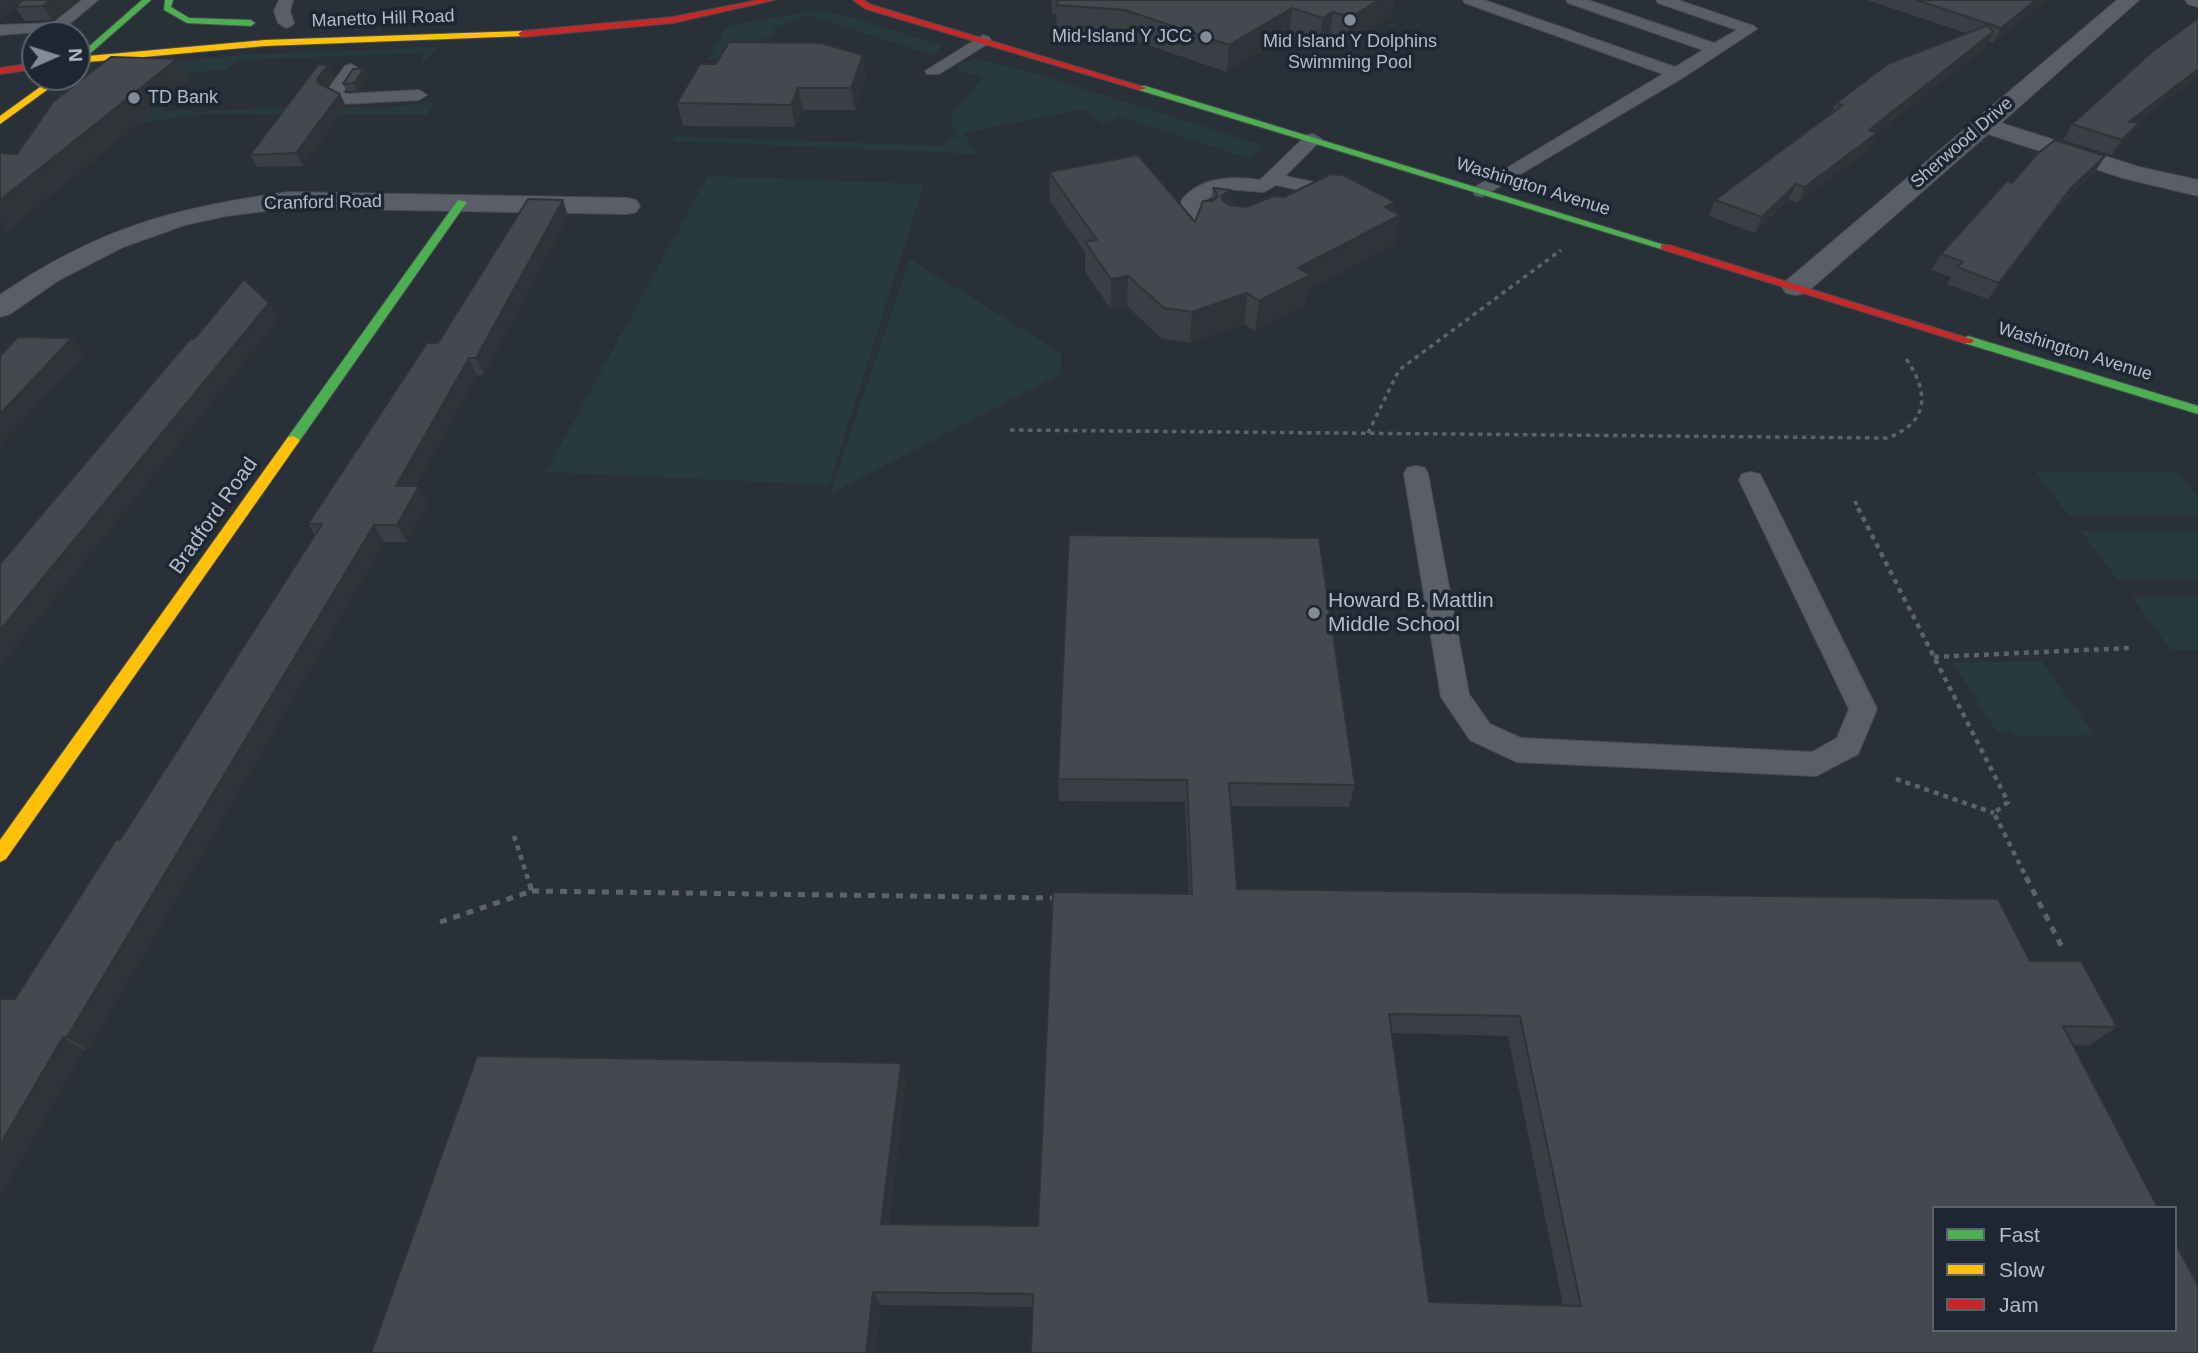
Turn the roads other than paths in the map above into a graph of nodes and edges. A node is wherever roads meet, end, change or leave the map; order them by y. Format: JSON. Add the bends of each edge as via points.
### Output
{"nodes":[{"id":1,"x":91,"y":0,"type":"edge"},
{"id":2,"x":147,"y":0,"type":"edge"},
{"id":3,"x":169,"y":0,"type":"edge"},
{"id":4,"x":286,"y":0,"type":"edge"},
{"id":5,"x":769,"y":0,"type":"edge"},
{"id":6,"x":857,"y":0,"type":"edge"},
{"id":7,"x":1470,"y":0,"type":"edge"},
{"id":8,"x":1573,"y":0,"type":"edge"},
{"id":9,"x":1663,"y":0,"type":"edge"},
{"id":10,"x":2129,"y":0,"type":"edge"},
{"id":11,"x":75,"y":8,"type":"edge"},
{"id":12,"x":582,"y":12,"type":"dead end"},
{"id":13,"x":37,"y":13,"type":"edge"},
{"id":14,"x":480,"y":16,"type":"dead end"},
{"id":15,"x":285,"y":24,"type":"junction"},
{"id":16,"x":0,"y":30,"type":"edge"},
{"id":17,"x":180,"y":31,"type":"dead end"},
{"id":18,"x":129,"y":36,"type":"dead end"},
{"id":19,"x":469,"y":36,"type":"junction"},
{"id":20,"x":104,"y":39,"type":"junction"},
{"id":21,"x":91,"y":40,"type":"edge"},
{"id":22,"x":983,"y":40,"type":"junction"},
{"id":23,"x":1716,"y":49,"type":"junction"},
{"id":24,"x":91,"y":50,"type":"edge"},
{"id":25,"x":91,"y":60,"type":"edge"},
{"id":26,"x":21,"y":68,"type":"edge"},
{"id":27,"x":351,"y":69,"type":"edge"},
{"id":28,"x":0,"y":71,"type":"edge"},
{"id":29,"x":933,"y":71,"type":"dead end"},
{"id":30,"x":1678,"y":74,"type":"junction"},
{"id":31,"x":41,"y":91,"type":"edge"},
{"id":32,"x":419,"y":95,"type":"dead end"},
{"id":33,"x":0,"y":121,"type":"edge"},
{"id":34,"x":1983,"y":125,"type":"junction"},
{"id":35,"x":1312,"y":139,"type":"junction"},
{"id":36,"x":1268,"y":182,"type":"junction"},
{"id":37,"x":2198,"y":188,"type":"edge"},
{"id":38,"x":1482,"y":191,"type":"junction"},
{"id":39,"x":1357,"y":200,"type":"edge"},
{"id":40,"x":462,"y":202,"type":"junction"},
{"id":41,"x":627,"y":206,"type":"dead end"},
{"id":42,"x":1270,"y":206,"type":"edge"},
{"id":43,"x":1225,"y":214,"type":"edge"},
{"id":44,"x":1796,"y":287,"type":"junction"},
{"id":45,"x":0,"y":308,"type":"edge"},
{"id":46,"x":2198,"y":410,"type":"edge"},
{"id":47,"x":1416,"y":474,"type":"dead end"},
{"id":48,"x":1751,"y":480,"type":"dead end"},
{"id":49,"x":0,"y":854,"type":"edge"}],
"edges":[{"from":1,"to":11,"type":"lane"},
{"from":2,"to":20,"type":"main road"},
{"from":3,"to":15,"type":"main road","via":[[167,8],[187,20]]},
{"from":4,"to":15,"type":"lane","via":[[282,10]]},
{"from":5,"to":12,"type":"main road","name":"Manetto Hill Road"},
{"from":5,"to":19,"type":"main road","name":"Manetto Hill Road","via":[[668,22]]},
{"from":6,"to":22,"type":"main road","name":"Washington Avenue"},
{"from":7,"to":30,"type":"lane"},
{"from":8,"to":23,"type":"lane"},
{"from":9,"to":23,"type":"lane","via":[[1749,29]]},
{"from":10,"to":34,"type":"street","name":"Sherwood Drive"},
{"from":11,"to":16,"type":"lane","via":[[57,27]]},
{"from":13,"to":16,"type":"lane","via":[[22,13]]},
{"from":14,"to":19,"type":"main road"},
{"from":15,"to":17,"type":"main road"},
{"from":18,"to":20,"type":"main road"},
{"from":19,"to":25,"type":"main road","name":"Manetto Hill Road","via":[[301,41]]},
{"from":20,"to":21,"type":"main road"},
{"from":20,"to":24,"type":"main road"},
{"from":22,"to":29,"type":"lane"},
{"from":22,"to":35,"type":"main road","name":"Washington Avenue"},
{"from":23,"to":30,"type":"lane"},
{"from":26,"to":28,"type":"main road"},
{"from":27,"to":32,"type":"lane","via":[[334,93],[343,99]]},
{"from":30,"to":38,"type":"lane"},
{"from":31,"to":33,"type":"main road"},
{"from":34,"to":37,"type":"street","via":[[2132,173]]},
{"from":34,"to":44,"type":"street","name":"Sherwood Drive"},
{"from":35,"to":36,"type":"lane"},
{"from":35,"to":38,"type":"main road","name":"Washington Avenue"},
{"from":36,"to":39,"type":"lane","via":[[1321,188]]},
{"from":36,"to":42,"type":"lane"},
{"from":36,"to":43,"type":"lane","via":[[1211,185],[1190,201],[1198,216]]},
{"from":38,"to":44,"type":"main road","name":"Washington Avenue"},
{"from":40,"to":41,"type":"street","name":"Cranford Road"},
{"from":40,"to":45,"type":"street","name":"Cranford Road","via":[[289,200],[177,219],[92,251],[48,274]]},
{"from":40,"to":49,"type":"main road","name":"Bradford Road"},
{"from":44,"to":46,"type":"main road","name":"Washington Avenue"},
{"from":47,"to":48,"type":"lane","via":[[1455,697],[1480,732],[1517,750],[1816,764],[1848,746],[1863,709]]}]}
